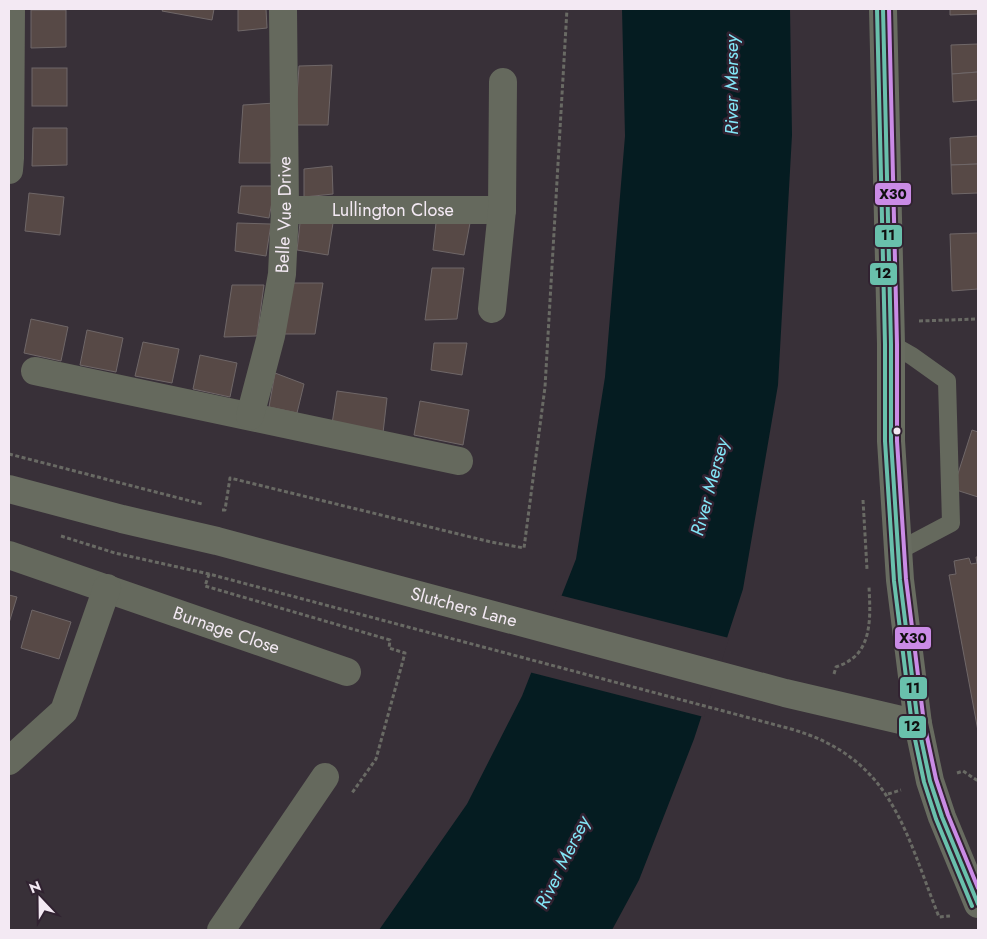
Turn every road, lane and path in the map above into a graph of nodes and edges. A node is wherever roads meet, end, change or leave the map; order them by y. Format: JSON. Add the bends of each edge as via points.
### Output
{"nodes":[{"id":1,"x":11,"y":9,"type":"edge"},
{"id":2,"x":283,"y":9,"type":"edge"},
{"id":3,"x":567,"y":9,"type":"edge"},
{"id":4,"x":884,"y":9,"type":"edge"},
{"id":5,"x":503,"y":82,"type":"dead end"},
{"id":6,"x":9,"y":170,"type":"edge"},
{"id":7,"x":285,"y":210,"type":"junction"},
{"id":8,"x":502,"y":210,"type":"junction"},
{"id":9,"x":492,"y":309,"type":"dead end"},
{"id":10,"x":978,"y":319,"type":"edge"},
{"id":11,"x":890,"y":333,"type":"junction"},
{"id":12,"x":35,"y":372,"type":"dead end"},
{"id":13,"x":250,"y":416,"type":"junction"},
{"id":14,"x":9,"y":454,"type":"edge"},
{"id":15,"x":459,"y":461,"type":"dead end"},
{"id":16,"x":9,"y":489,"type":"edge"},
{"id":17,"x":206,"y":506,"type":"dead end"},
{"id":18,"x":216,"y":508,"type":"dead end"},
{"id":19,"x":122,"y":519,"type":"junction"},
{"id":20,"x":53,"y":534,"type":"dead end"},
{"id":21,"x":898,"y":551,"type":"junction"},
{"id":22,"x":115,"y":553,"type":"junction"},
{"id":23,"x":9,"y":555,"type":"edge"},
{"id":24,"x":209,"y":574,"type":"junction"},
{"id":25,"x":106,"y":588,"type":"junction"},
{"id":26,"x":348,"y":672,"type":"dead end"},
{"id":27,"x":918,"y":724,"type":"junction"},
{"id":28,"x":9,"y":761,"type":"edge"},
{"id":29,"x":963,"y":771,"type":"dead end"},
{"id":30,"x":325,"y":777,"type":"dead end"},
{"id":31,"x":978,"y":781,"type":"edge"},
{"id":32,"x":348,"y":799,"type":"dead end"},
{"id":33,"x":978,"y":904,"type":"edge"},
{"id":34,"x":939,"y":917,"type":"dead end"},
{"id":35,"x":221,"y":930,"type":"edge"}],
"edges":[{"from":1,"to":6,"type":"street"},
{"from":2,"to":7,"type":"street","name":"Belle Vue Drive"},
{"from":3,"to":18,"type":"path","via":[[545,387],[524,548],[230,478],[225,510]]},
{"from":4,"to":11,"type":"highway"},
{"from":5,"to":8,"type":"street"},
{"from":7,"to":8,"type":"street","name":"Lullington Close"},
{"from":7,"to":13,"type":"street","name":"Belle Vue Drive","via":[[282,274],[271,336]]},
{"from":8,"to":9,"type":"street"},
{"from":10,"to":11,"type":"path"},
{"from":11,"to":21,"type":"highway","via":[[891,441]]},
{"from":11,"to":21,"type":"lane","via":[[912,356],[947,381],[951,523]]},
{"from":12,"to":13,"type":"street"},
{"from":13,"to":15,"type":"street"},
{"from":14,"to":17,"type":"path"},
{"from":16,"to":19,"type":"highway","name":"Slutchers Lane"},
{"from":19,"to":22,"type":"path"},
{"from":19,"to":27,"type":"highway","name":"Slutchers Lane","via":[[217,541],[809,700]]},
{"from":20,"to":22,"type":"path"},
{"from":21,"to":27,"type":"highway"},
{"from":22,"to":24,"type":"path"},
{"from":22,"to":25,"type":"path"},
{"from":23,"to":25,"type":"street","name":"Burnage Close"},
{"from":24,"to":32,"type":"path","via":[[205,586],[390,640],[389,648],[405,653],[376,759]]},
{"from":24,"to":34,"type":"path","via":[[802,732],[832,744],[869,772],[888,794]]},
{"from":25,"to":26,"type":"street","name":"Burnage Close"},
{"from":25,"to":28,"type":"street","via":[[64,711]]},
{"from":27,"to":33,"type":"highway","via":[[935,798]]},
{"from":29,"to":31,"type":"path"},
{"from":30,"to":35,"type":"street"}]}
